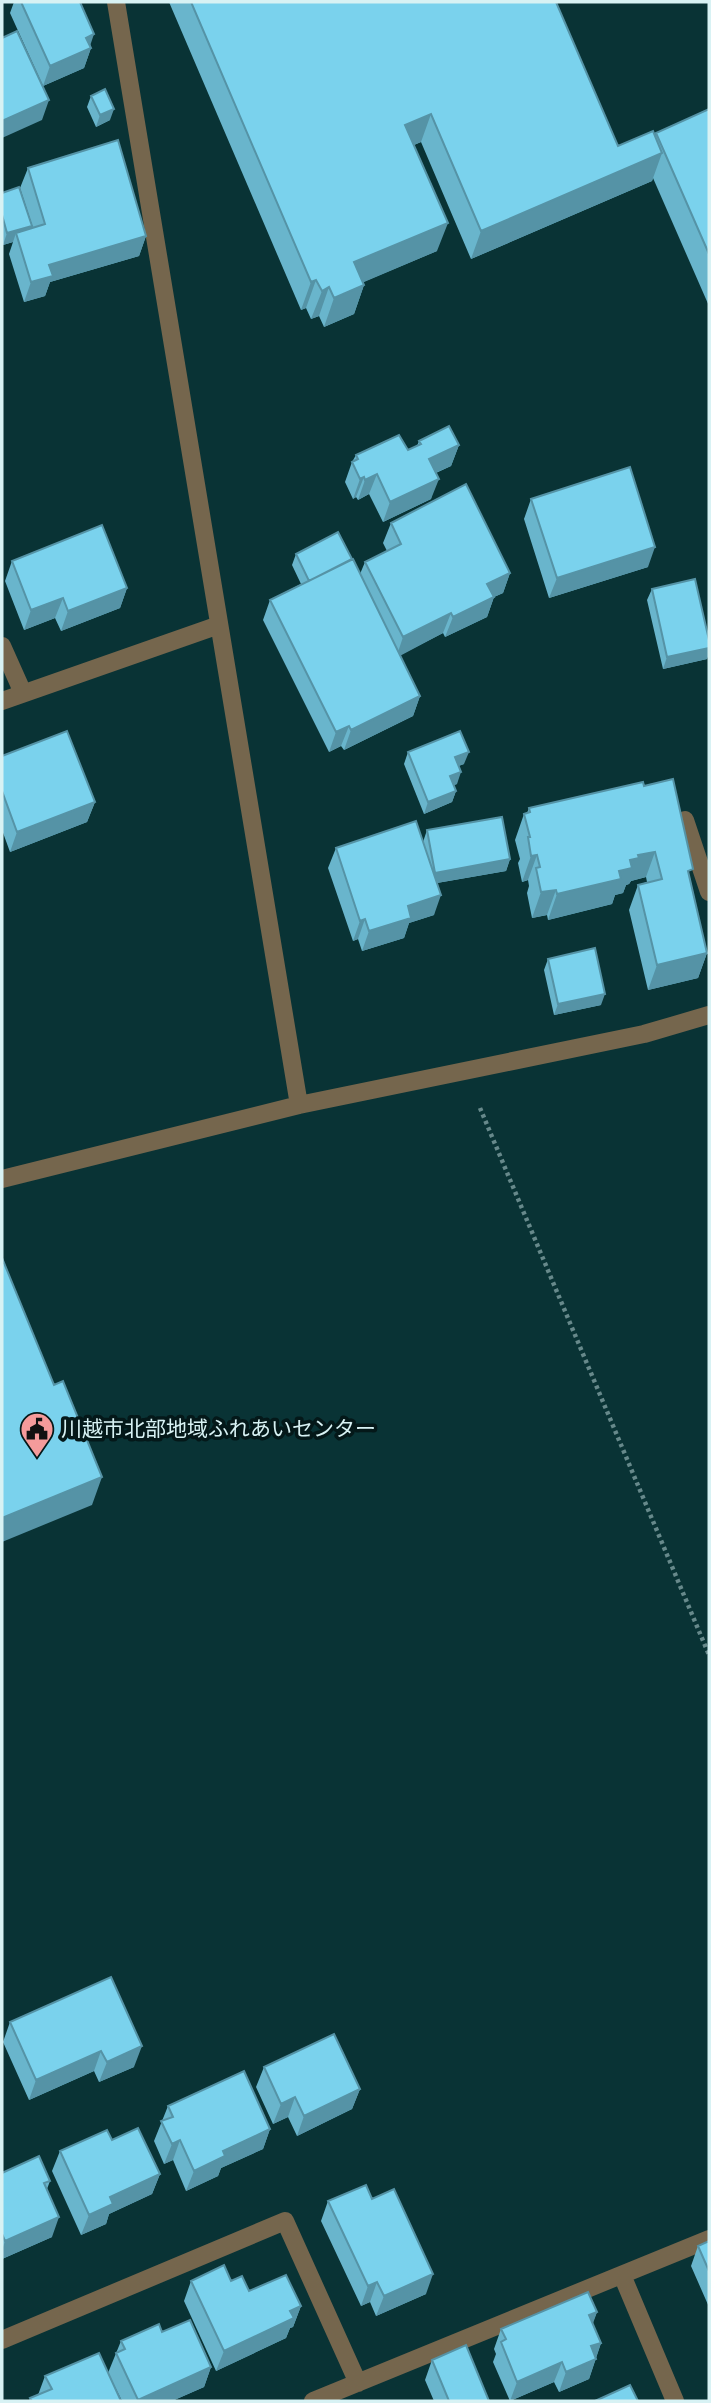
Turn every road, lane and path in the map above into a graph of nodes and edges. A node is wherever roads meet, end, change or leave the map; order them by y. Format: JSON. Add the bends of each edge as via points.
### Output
{"nodes":[{"id":1,"x":116,"y":2,"type":"edge"},
{"id":2,"x":219,"y":625,"type":"junction"},
{"id":3,"x":2,"y":646,"type":"edge"},
{"id":4,"x":23,"y":693,"type":"junction"},
{"id":5,"x":2,"y":701,"type":"edge"},
{"id":6,"x":685,"y":820,"type":"edge"},
{"id":7,"x":709,"y":892,"type":"edge"},
{"id":8,"x":709,"y":1014,"type":"edge"},
{"id":9,"x":467,"y":1070,"type":"junction"},
{"id":10,"x":299,"y":1105,"type":"junction"},
{"id":11,"x":3,"y":1174,"type":"edge"},
{"id":12,"x":709,"y":1655,"type":"edge"},
{"id":13,"x":709,"y":2239,"type":"edge"},
{"id":14,"x":622,"y":2275,"type":"junction"},
{"id":15,"x":2,"y":2340,"type":"edge"},
{"id":16,"x":358,"y":2383,"type":"junction"},
{"id":17,"x":313,"y":2401,"type":"edge"},
{"id":18,"x":674,"y":2401,"type":"edge"}],
"edges":[{"from":1,"to":2,"type":"street"},
{"from":2,"to":4,"type":"street"},
{"from":2,"to":10,"type":"street"},
{"from":3,"to":4,"type":"street"},
{"from":4,"to":5,"type":"street"},
{"from":6,"to":7,"type":"street"},
{"from":8,"to":9,"type":"street","via":[[644,1034]]},
{"from":9,"to":10,"type":"street"},
{"from":9,"to":12,"type":"path","via":[[488,1131]]},
{"from":10,"to":11,"type":"street"},
{"from":13,"to":14,"type":"street"},
{"from":14,"to":16,"type":"street"},
{"from":14,"to":18,"type":"street"},
{"from":15,"to":16,"type":"street","via":[[285,2221]]},
{"from":16,"to":17,"type":"street"}]}
